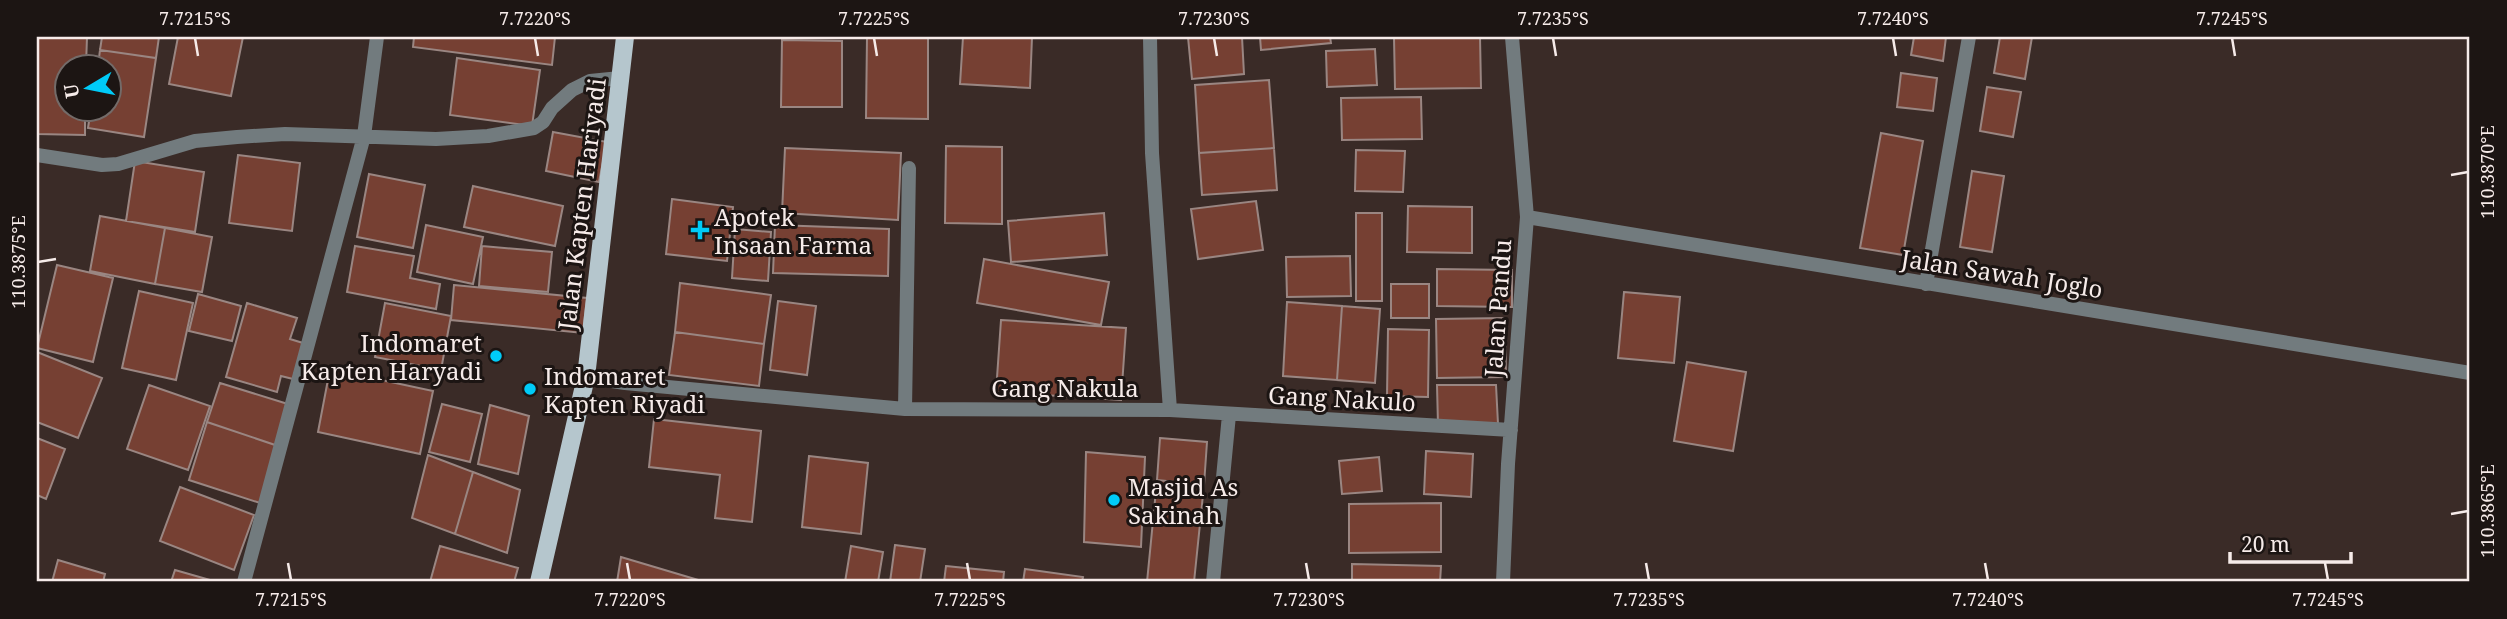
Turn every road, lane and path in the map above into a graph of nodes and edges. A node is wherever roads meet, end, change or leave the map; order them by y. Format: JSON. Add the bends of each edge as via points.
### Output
{"nodes":[{"id":1,"x":377,"y":37,"type":"edge"},
{"id":2,"x":625,"y":37,"type":"edge"},
{"id":3,"x":1150,"y":37,"type":"edge"},
{"id":4,"x":1512,"y":37,"type":"edge"},
{"id":5,"x":1969,"y":37,"type":"edge"},
{"id":6,"x":621,"y":78,"type":"junction"},
{"id":7,"x":364,"y":136,"type":"junction"},
{"id":8,"x":37,"y":155,"type":"edge"},
{"id":9,"x":909,"y":168,"type":"dead end"},
{"id":10,"x":1527,"y":217,"type":"junction"},
{"id":11,"x":1927,"y":284,"type":"junction"},
{"id":12,"x":2470,"y":373,"type":"edge"},
{"id":13,"x":586,"y":377,"type":"junction"},
{"id":14,"x":905,"y":409,"type":"junction"},
{"id":15,"x":1170,"y":410,"type":"junction"},
{"id":16,"x":1228,"y":415,"type":"junction"},
{"id":17,"x":1511,"y":430,"type":"junction"},
{"id":18,"x":244,"y":582,"type":"edge"},
{"id":19,"x":539,"y":582,"type":"edge"},
{"id":20,"x":1213,"y":582,"type":"edge"},
{"id":21,"x":1503,"y":582,"type":"edge"}],
"edges":[{"from":1,"to":7,"type":"street"},
{"from":2,"to":6,"type":"main road","name":"Jalan Kapten Hariyadi"},
{"from":3,"to":15,"type":"street","name":"Gang Nakula","via":[[1152,153]]},
{"from":4,"to":10,"type":"street","name":"Jalan Pandu"},
{"from":5,"to":11,"type":"street"},
{"from":6,"to":7,"type":"street","via":[[590,81],[572,90],[544,122],[526,131],[436,139]]},
{"from":6,"to":13,"type":"main road","name":"Jalan Kapten Hariyadi"},
{"from":7,"to":8,"type":"street","via":[[285,134],[195,141],[102,165]]},
{"from":7,"to":18,"type":"street"},
{"from":9,"to":14,"type":"street"},
{"from":10,"to":11,"type":"street","name":"Jalan Sawah Joglo"},
{"from":10,"to":17,"type":"street","name":"Jalan Pandu"},
{"from":11,"to":12,"type":"street","name":"Jalan Sawah Joglo"},
{"from":13,"to":14,"type":"street","name":"Gang Nakula"},
{"from":13,"to":19,"type":"main road","name":"Jalan Kapten Hariyadi"},
{"from":14,"to":15,"type":"street","name":"Gang Nakula"},
{"from":15,"to":16,"type":"street","name":"Gang Nakulo"},
{"from":16,"to":17,"type":"street","name":"Gang Nakulo"},
{"from":16,"to":20,"type":"street"},
{"from":17,"to":21,"type":"street","name":"Jalan Pandu"}]}
